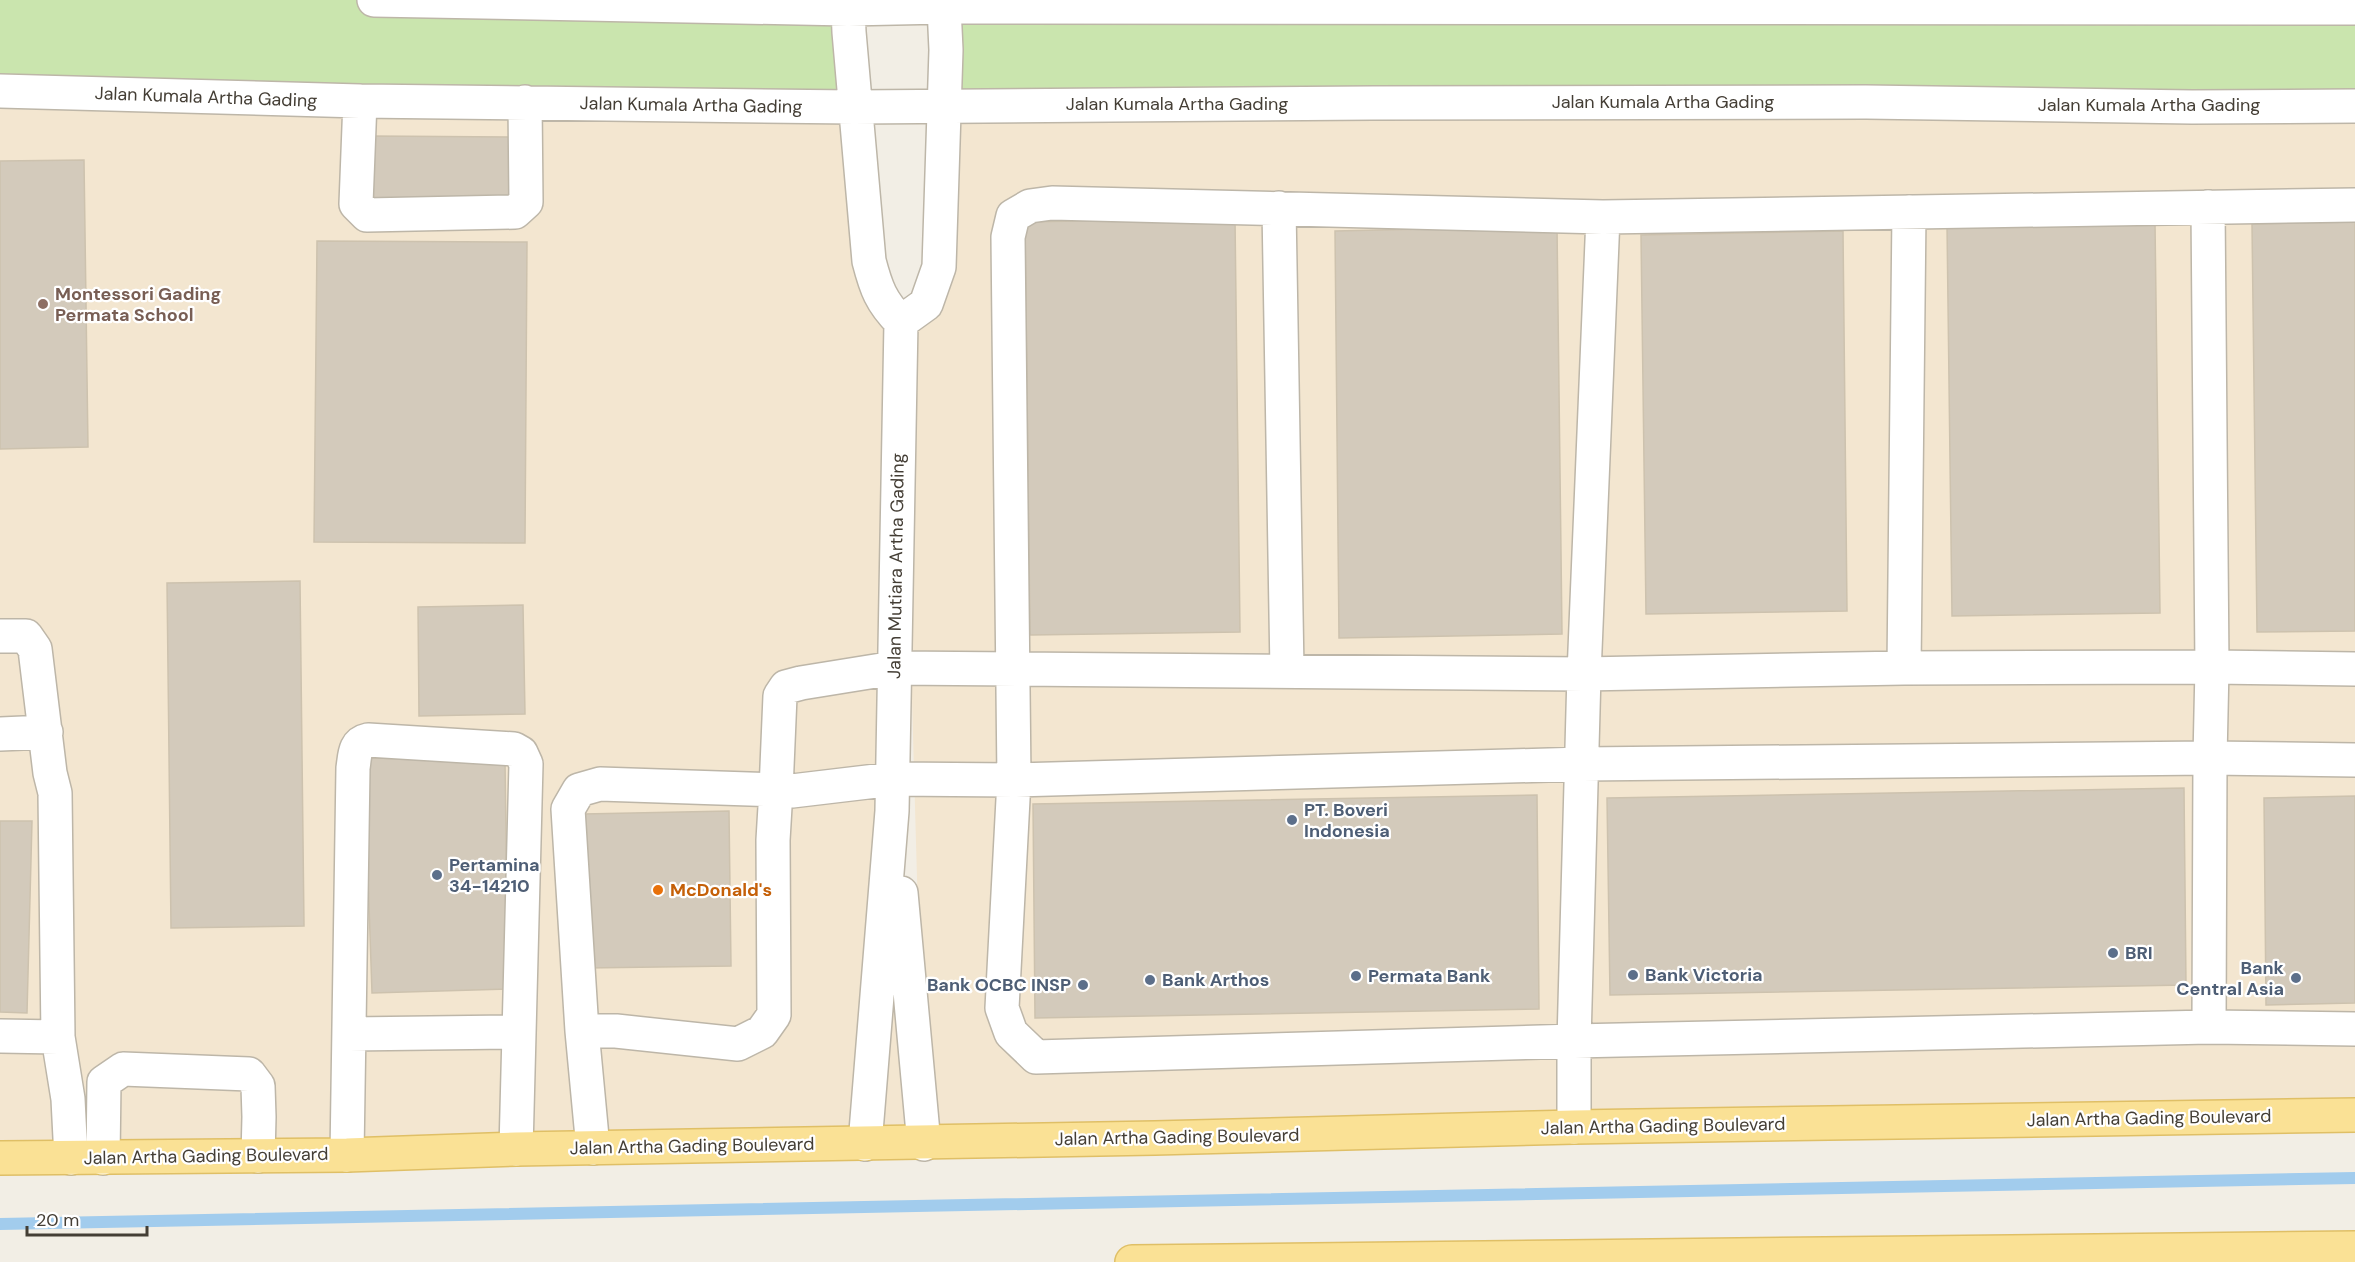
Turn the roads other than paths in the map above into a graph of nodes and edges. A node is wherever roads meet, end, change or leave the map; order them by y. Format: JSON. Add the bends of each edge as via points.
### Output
{"nodes":[{"id":1,"x":374,"y":0,"type":"edge"},
{"id":2,"x":943,"y":4,"type":"edge"},
{"id":3,"x":850,"y":5,"type":"edge"},
{"id":4,"x":2355,"y":8,"type":"edge"},
{"id":5,"x":0,"y":91,"type":"edge"},
{"id":6,"x":360,"y":101,"type":"junction"},
{"id":7,"x":525,"y":102,"type":"junction"},
{"id":8,"x":943,"y":105,"type":"junction"},
{"id":9,"x":2355,"y":106,"type":"edge"},
{"id":10,"x":854,"y":107,"type":"junction"},
{"id":11,"x":2355,"y":205,"type":"edge"},
{"id":12,"x":2208,"y":207,"type":"junction"},
{"id":13,"x":1279,"y":208,"type":"junction"},
{"id":14,"x":1909,"y":212,"type":"junction"},
{"id":15,"x":1603,"y":217,"type":"junction"},
{"id":16,"x":901,"y":322,"type":"junction"},
{"id":17,"x":0,"y":636,"type":"edge"},
{"id":18,"x":2212,"y":667,"type":"junction"},
{"id":19,"x":894,"y":668,"type":"junction"},
{"id":20,"x":1904,"y":668,"type":"junction"},
{"id":21,"x":1013,"y":669,"type":"junction"},
{"id":22,"x":2355,"y":669,"type":"edge"},
{"id":23,"x":1287,"y":671,"type":"junction"},
{"id":24,"x":1584,"y":674,"type":"junction"},
{"id":25,"x":46,"y":732,"type":"junction"},
{"id":26,"x":0,"y":734,"type":"edge"},
{"id":27,"x":2210,"y":758,"type":"junction"},
{"id":28,"x":2355,"y":760,"type":"edge"},
{"id":29,"x":1582,"y":764,"type":"junction"},
{"id":30,"x":893,"y":778,"type":"junction"},
{"id":31,"x":1014,"y":780,"type":"junction"},
{"id":32,"x":776,"y":790,"type":"junction"},
{"id":33,"x":892,"y":811,"type":"junction"},
{"id":34,"x":2209,"y":1027,"type":"junction"},
{"id":35,"x":2355,"y":1029,"type":"edge"},
{"id":36,"x":519,"y":1032,"type":"junction"},
{"id":37,"x":582,"y":1032,"type":"junction"},
{"id":38,"x":349,"y":1034,"type":"junction"},
{"id":39,"x":0,"y":1036,"type":"edge"},
{"id":40,"x":58,"y":1037,"type":"junction"},
{"id":41,"x":1574,"y":1041,"type":"junction"},
{"id":42,"x":2355,"y":1115,"type":"edge"},
{"id":43,"x":1574,"y":1127,"type":"junction"},
{"id":44,"x":865,"y":1144,"type":"junction"},
{"id":45,"x":924,"y":1144,"type":"junction"},
{"id":46,"x":593,"y":1148,"type":"junction"},
{"id":47,"x":516,"y":1149,"type":"junction"},
{"id":48,"x":347,"y":1155,"type":"junction"},
{"id":49,"x":258,"y":1156,"type":"junction"},
{"id":50,"x":0,"y":1158,"type":"edge"},
{"id":51,"x":71,"y":1158,"type":"junction"},
{"id":52,"x":103,"y":1158,"type":"junction"},
{"id":53,"x":2355,"y":1248,"type":"edge"},
{"id":54,"x":2127,"y":1256,"type":"edge"},
{"id":55,"x":2243,"y":1256,"type":"edge"},
{"id":56,"x":2038,"y":1257,"type":"edge"},
{"id":57,"x":1892,"y":1258,"type":"edge"},
{"id":58,"x":1581,"y":1259,"type":"edge"},
{"id":59,"x":1132,"y":1262,"type":"edge"}],
"edges":[{"from":1,"to":3,"type":"street"},
{"from":2,"to":3,"type":"street"},
{"from":2,"to":4,"type":"street"},
{"from":2,"to":8,"type":"street"},
{"from":3,"to":10,"type":"street"},
{"from":5,"to":6,"type":"street","name":"Jalan Kumala Artha Gading"},
{"from":6,"to":7,"type":"street","name":"Jalan Kumala Artha Gading"},
{"from":6,"to":7,"type":"street","via":[[356,204],[367,215],[515,212],[526,202]]},
{"from":7,"to":10,"type":"street","name":"Jalan Kumala Artha Gading"},
{"from":8,"to":9,"type":"street","name":"Jalan Kumala Artha Gading","via":[[1866,102]]},
{"from":8,"to":10,"type":"street","name":"Jalan Kumala Artha Gading"},
{"from":8,"to":16,"type":"street","via":[[939,267],[926,304]]},
{"from":10,"to":16,"type":"street","via":[[869,261],[877,291]]},
{"from":11,"to":12,"type":"street"},
{"from":12,"to":14,"type":"street"},
{"from":12,"to":18,"type":"street"},
{"from":13,"to":15,"type":"street"},
{"from":13,"to":21,"type":"street","via":[[1052,203],[1030,206],[1013,216],[1008,237]]},
{"from":13,"to":23,"type":"street"},
{"from":14,"to":15,"type":"street"},
{"from":14,"to":20,"type":"street"},
{"from":15,"to":24,"type":"street"},
{"from":16,"to":19,"type":"street","name":"Jalan Mutiara Artha Gading"},
{"from":17,"to":25,"type":"street","via":[[26,636],[35,649]]},
{"from":18,"to":20,"type":"street"},
{"from":18,"to":22,"type":"street"},
{"from":18,"to":27,"type":"street"},
{"from":19,"to":21,"type":"street"},
{"from":19,"to":30,"type":"street","name":"Jalan Mutiara Artha Gading"},
{"from":19,"to":32,"type":"street","via":[[786,687],[780,696]]},
{"from":20,"to":24,"type":"street"},
{"from":21,"to":23,"type":"street"},
{"from":21,"to":31,"type":"street"},
{"from":23,"to":24,"type":"street"},
{"from":24,"to":29,"type":"street"},
{"from":25,"to":26,"type":"street"},
{"from":25,"to":40,"type":"street","via":[[55,793]]},
{"from":27,"to":28,"type":"street"},
{"from":27,"to":29,"type":"street"},
{"from":27,"to":34,"type":"street"},
{"from":29,"to":31,"type":"street"},
{"from":29,"to":41,"type":"street"},
{"from":30,"to":31,"type":"street"},
{"from":30,"to":32,"type":"street"},
{"from":30,"to":33,"type":"street","name":"Jalan Mutiara Artha Gading"},
{"from":31,"to":41,"type":"street","via":[[1002,1008],[1011,1033],[1036,1057]]},
{"from":32,"to":37,"type":"street","via":[[774,1015],[762,1032],[738,1044],[616,1031]]},
{"from":32,"to":37,"type":"street","via":[[600,784],[579,790],[568,809]]},
{"from":33,"to":44,"type":"street","name":"Jalan Mutiara Artha Gading"},
{"from":33,"to":45,"type":"street","name":"Jalan Mutiara Artha Gading"},
{"from":34,"to":35,"type":"street"},
{"from":34,"to":41,"type":"street"},
{"from":36,"to":38,"type":"street"},
{"from":36,"to":38,"type":"street","via":[[526,764],[521,753],[514,749],[368,740],[357,746],[353,768]]},
{"from":36,"to":47,"type":"street"},
{"from":37,"to":46,"type":"street"},
{"from":38,"to":48,"type":"street"},
{"from":39,"to":40,"type":"street"},
{"from":40,"to":51,"type":"street","via":[[68,1099]]},
{"from":41,"to":43,"type":"street"},
{"from":42,"to":43,"type":"main road","name":"Jalan Artha Gading Boulevard"},
{"from":43,"to":45,"type":"main road","name":"Jalan Artha Gading Boulevard"},
{"from":44,"to":45,"type":"main road","name":"Jalan Artha Gading Boulevard"},
{"from":44,"to":46,"type":"main road","name":"Jalan Artha Gading Boulevard"},
{"from":46,"to":47,"type":"main road","name":"Jalan Artha Gading Boulevard"},
{"from":47,"to":48,"type":"main road","name":"Jalan Artha Gading Boulevard"},
{"from":48,"to":49,"type":"main road","name":"Jalan Artha Gading Boulevard"},
{"from":49,"to":52,"type":"main road","name":"Jalan Artha Gading Boulevard"},
{"from":49,"to":52,"type":"street","via":[[258,1086],[249,1074],[123,1069],[104,1082]]},
{"from":50,"to":51,"type":"main road","name":"Jalan Artha Gading Boulevard"},
{"from":51,"to":52,"type":"main road","name":"Jalan Artha Gading Boulevard"},
{"from":53,"to":55,"type":"main road"},
{"from":54,"to":55,"type":"main road"},
{"from":54,"to":56,"type":"main road"},
{"from":56,"to":57,"type":"main road"},
{"from":57,"to":58,"type":"main road"},
{"from":58,"to":59,"type":"main road"}]}
